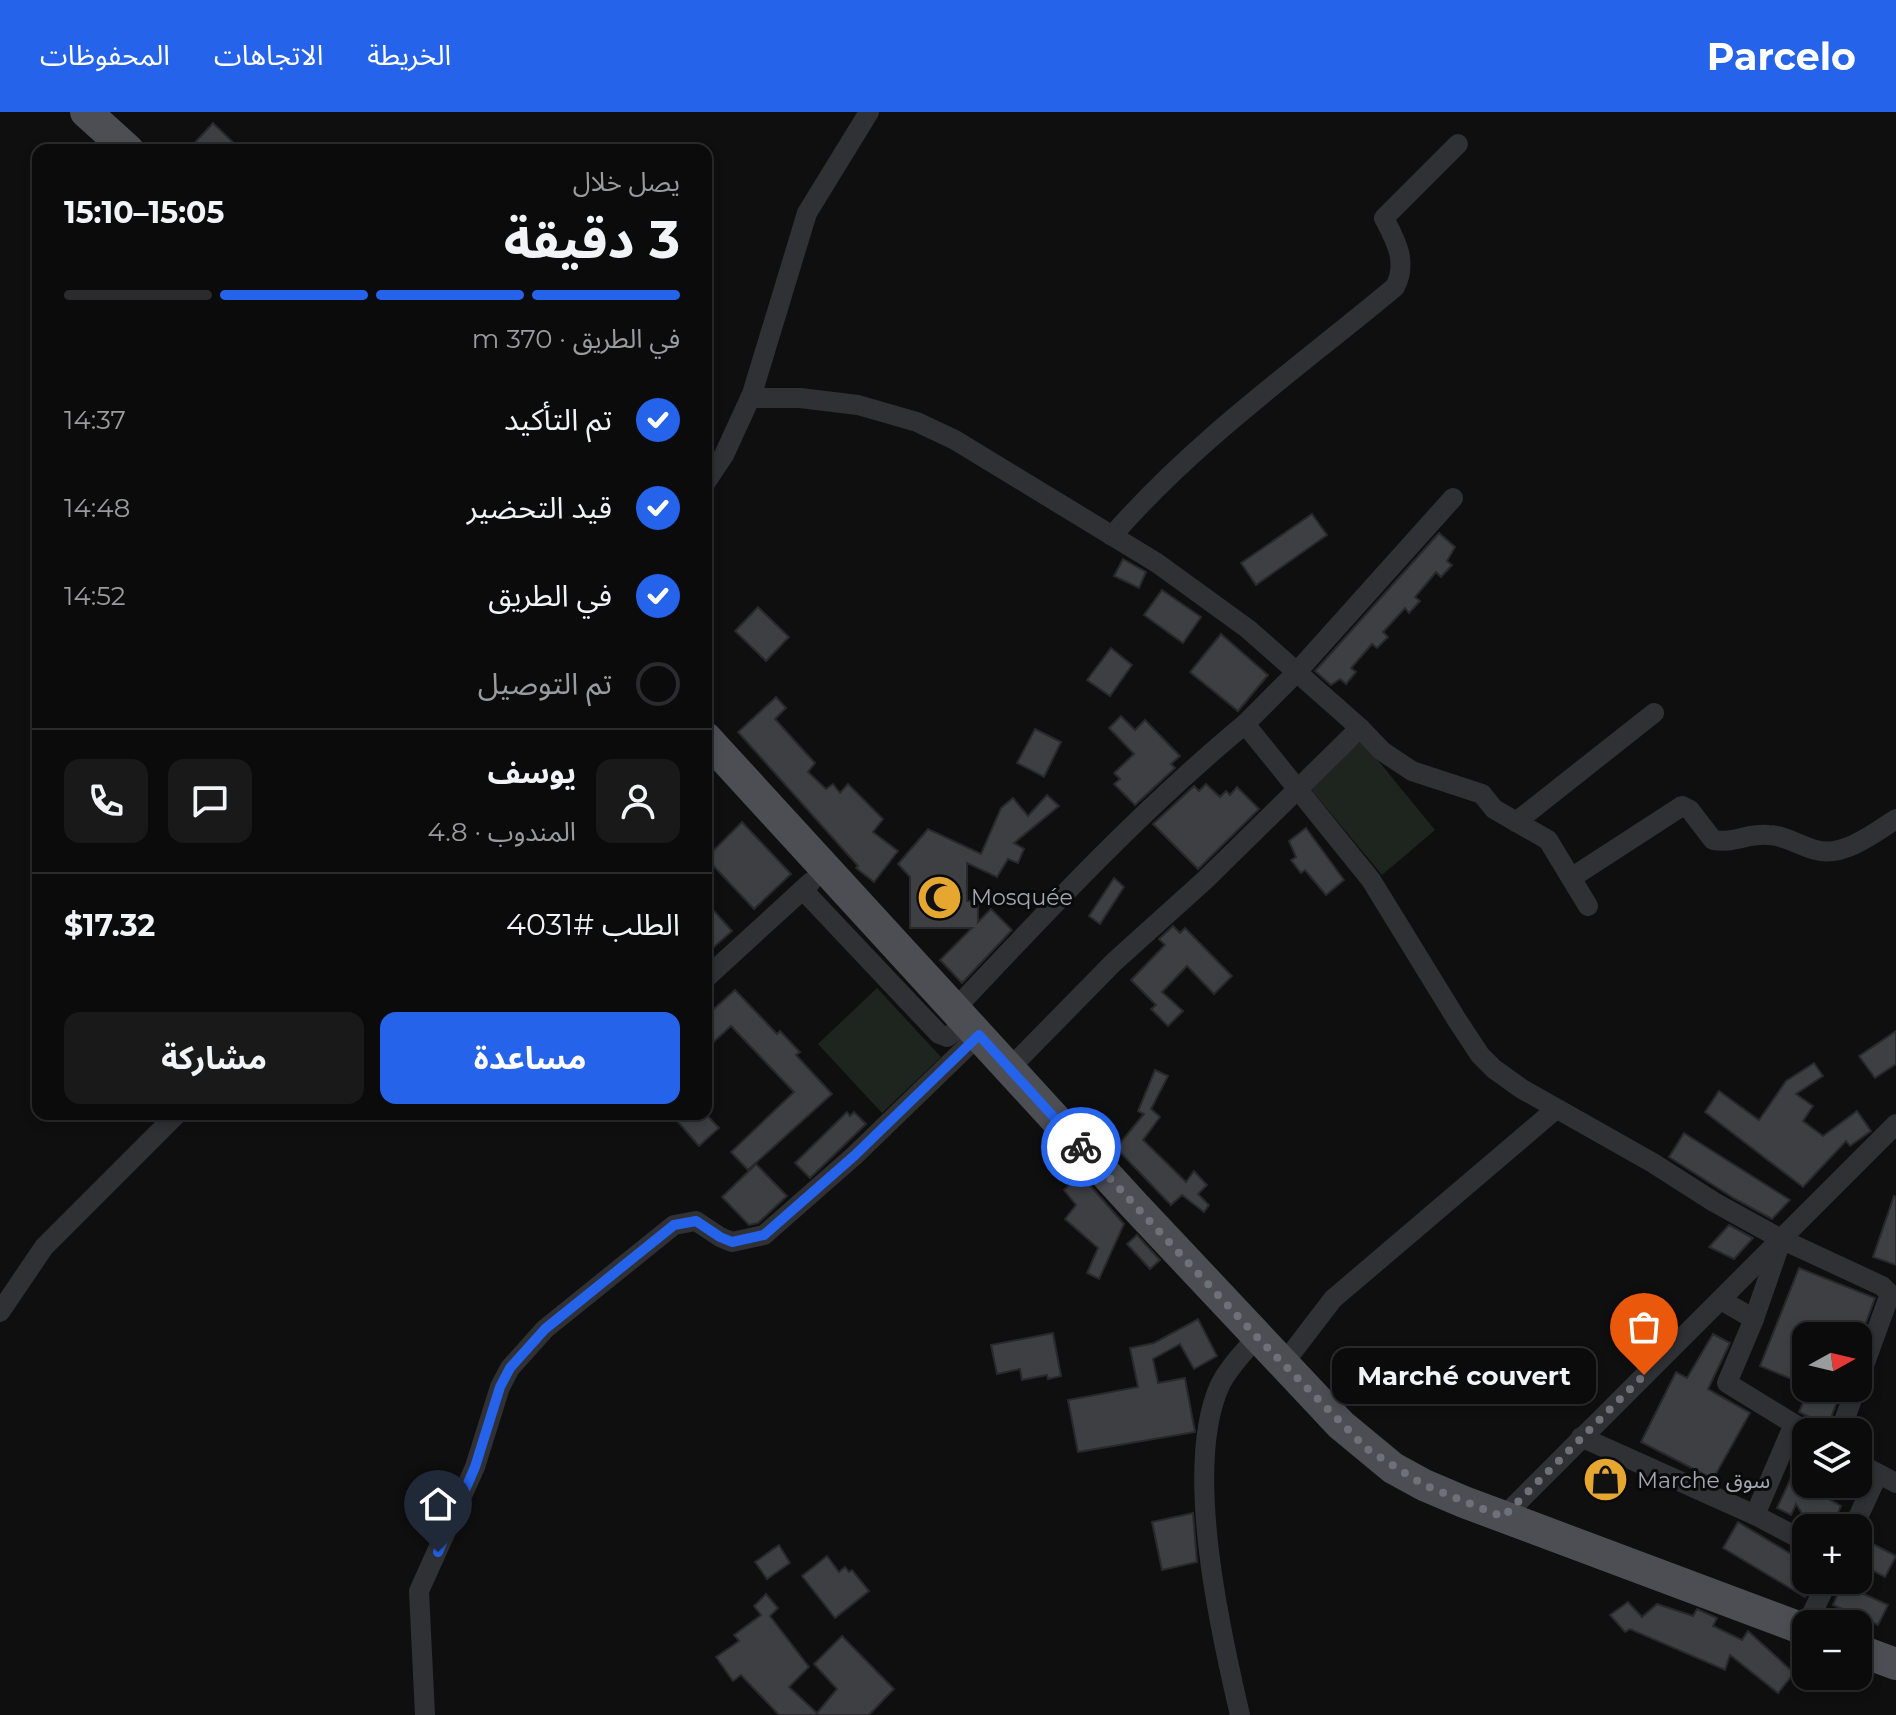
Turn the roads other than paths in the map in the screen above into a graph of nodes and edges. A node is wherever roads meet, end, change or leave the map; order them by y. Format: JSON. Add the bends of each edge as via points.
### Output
{"nodes":[{"id":1,"x":86,"y":112,"type":"edge"},
{"id":2,"x":869,"y":112,"type":"edge"},
{"id":3,"x":121,"y":144,"type":"edge"},
{"id":4,"x":1458,"y":144,"type":"dead end"},
{"id":5,"x":750,"y":398,"type":"junction"},
{"id":6,"x":712,"y":473,"type":"edge"},
{"id":7,"x":1453,"y":498,"type":"dead end"},
{"id":8,"x":1112,"y":536,"type":"junction"},
{"id":9,"x":1296,"y":673,"type":"junction"},
{"id":10,"x":1654,"y":713,"type":"dead end"},
{"id":11,"x":1245,"y":724,"type":"junction"},
{"id":12,"x":1360,"y":728,"type":"junction"},
{"id":13,"x":712,"y":746,"type":"edge"},
{"id":14,"x":1299,"y":787,"type":"junction"},
{"id":15,"x":1896,"y":819,"type":"edge"},
{"id":16,"x":1516,"y":822,"type":"junction"},
{"id":17,"x":1571,"y":878,"type":"junction"},
{"id":18,"x":814,"y":879,"type":"junction"},
{"id":19,"x":1588,"y":906,"type":"dead end"},
{"id":20,"x":712,"y":972,"type":"edge"},
{"id":21,"x":967,"y":1023,"type":"junction"},
{"id":22,"x":1009,"y":1069,"type":"junction"},
{"id":23,"x":1556,"y":1109,"type":"junction"},
{"id":24,"x":171,"y":1120,"type":"edge"},
{"id":25,"x":1896,"y":1124,"type":"edge"},
{"id":26,"x":1781,"y":1239,"type":"junction"},
{"id":27,"x":1721,"y":1300,"type":"junction"},
{"id":28,"x":0,"y":1312,"type":"edge"},
{"id":29,"x":1754,"y":1319,"type":"junction"},
{"id":30,"x":1257,"y":1337,"type":"junction"},
{"id":31,"x":1872,"y":1344,"type":"edge"},
{"id":32,"x":1284,"y":1363,"type":"junction"},
{"id":33,"x":1792,"y":1423,"type":"edge"},
{"id":34,"x":1581,"y":1437,"type":"junction"},
{"id":35,"x":1792,"y":1445,"type":"edge"},
{"id":36,"x":1887,"y":1479,"type":"edge"},
{"id":37,"x":1863,"y":1514,"type":"edge"},
{"id":38,"x":1755,"y":1515,"type":"junction"},
{"id":39,"x":1503,"y":1517,"type":"junction"},
{"id":40,"x":1792,"y":1535,"type":"edge"},
{"id":41,"x":1792,"y":1623,"type":"edge"},
{"id":42,"x":1872,"y":1655,"type":"edge"},
{"id":43,"x":1896,"y":1664,"type":"edge"},
{"id":44,"x":425,"y":1715,"type":"edge"},
{"id":45,"x":1240,"y":1715,"type":"edge"}],
"edges":[{"from":1,"to":3,"type":"main road"},
{"from":2,"to":5,"type":"street","via":[[807,213]]},
{"from":4,"to":8,"type":"street","via":[[1384,218],[1400,253],[1395,287],[1201,447]]},
{"from":5,"to":6,"type":"street"},
{"from":5,"to":8,"type":"street","via":[[831,400],[917,422],[1003,467]]},
{"from":7,"to":9,"type":"street"},
{"from":8,"to":9,"type":"street","via":[[1248,629]]},
{"from":9,"to":11,"type":"street"},
{"from":9,"to":12,"type":"street"},
{"from":10,"to":16,"type":"street"},
{"from":11,"to":14,"type":"street"},
{"from":11,"to":21,"type":"street","via":[[1061,895]]},
{"from":12,"to":14,"type":"street"},
{"from":12,"to":16,"type":"street","via":[[1412,771],[1482,794]]},
{"from":13,"to":18,"type":"main road"},
{"from":14,"to":22,"type":"street"},
{"from":14,"to":23,"type":"street","via":[[1371,880],[1480,1055]]},
{"from":15,"to":17,"type":"street","via":[[1839,850],[1820,852],[1774,835],[1713,840],[1682,806]]},
{"from":16,"to":17,"type":"street","via":[[1548,840]]},
{"from":17,"to":19,"type":"street"},
{"from":18,"to":20,"type":"street"},
{"from":18,"to":21,"type":"main road"},
{"from":21,"to":22,"type":"main road"},
{"from":21,"to":44,"type":"street","via":[[854,1156],[764,1235],[732,1242],[696,1221],[674,1225],[545,1329],[510,1368],[475,1467],[419,1591]]},
{"from":22,"to":30,"type":"main road"},
{"from":23,"to":26,"type":"street"},
{"from":23,"to":32,"type":"street","via":[[1333,1299]]},
{"from":24,"to":28,"type":"street","via":[[44,1247]]},
{"from":25,"to":26,"type":"street"},
{"from":26,"to":27,"type":"street"},
{"from":26,"to":29,"type":"street"},
{"from":26,"to":31,"type":"street","via":[[1890,1294]]},
{"from":27,"to":29,"type":"street"},
{"from":27,"to":34,"type":"street"},
{"from":29,"to":33,"type":"street","via":[[1727,1383]]},
{"from":30,"to":32,"type":"main road"},
{"from":30,"to":45,"type":"street","via":[[1220,1385],[1208,1424],[1205,1464],[1219,1628]]},
{"from":32,"to":39,"type":"main road","via":[[1341,1425],[1393,1468]]},
{"from":34,"to":38,"type":"street"},
{"from":34,"to":39,"type":"street"},
{"from":35,"to":38,"type":"street"},
{"from":36,"to":37,"type":"street"},
{"from":38,"to":40,"type":"street"},
{"from":39,"to":41,"type":"main road"},
{"from":42,"to":43,"type":"main road"}]}
